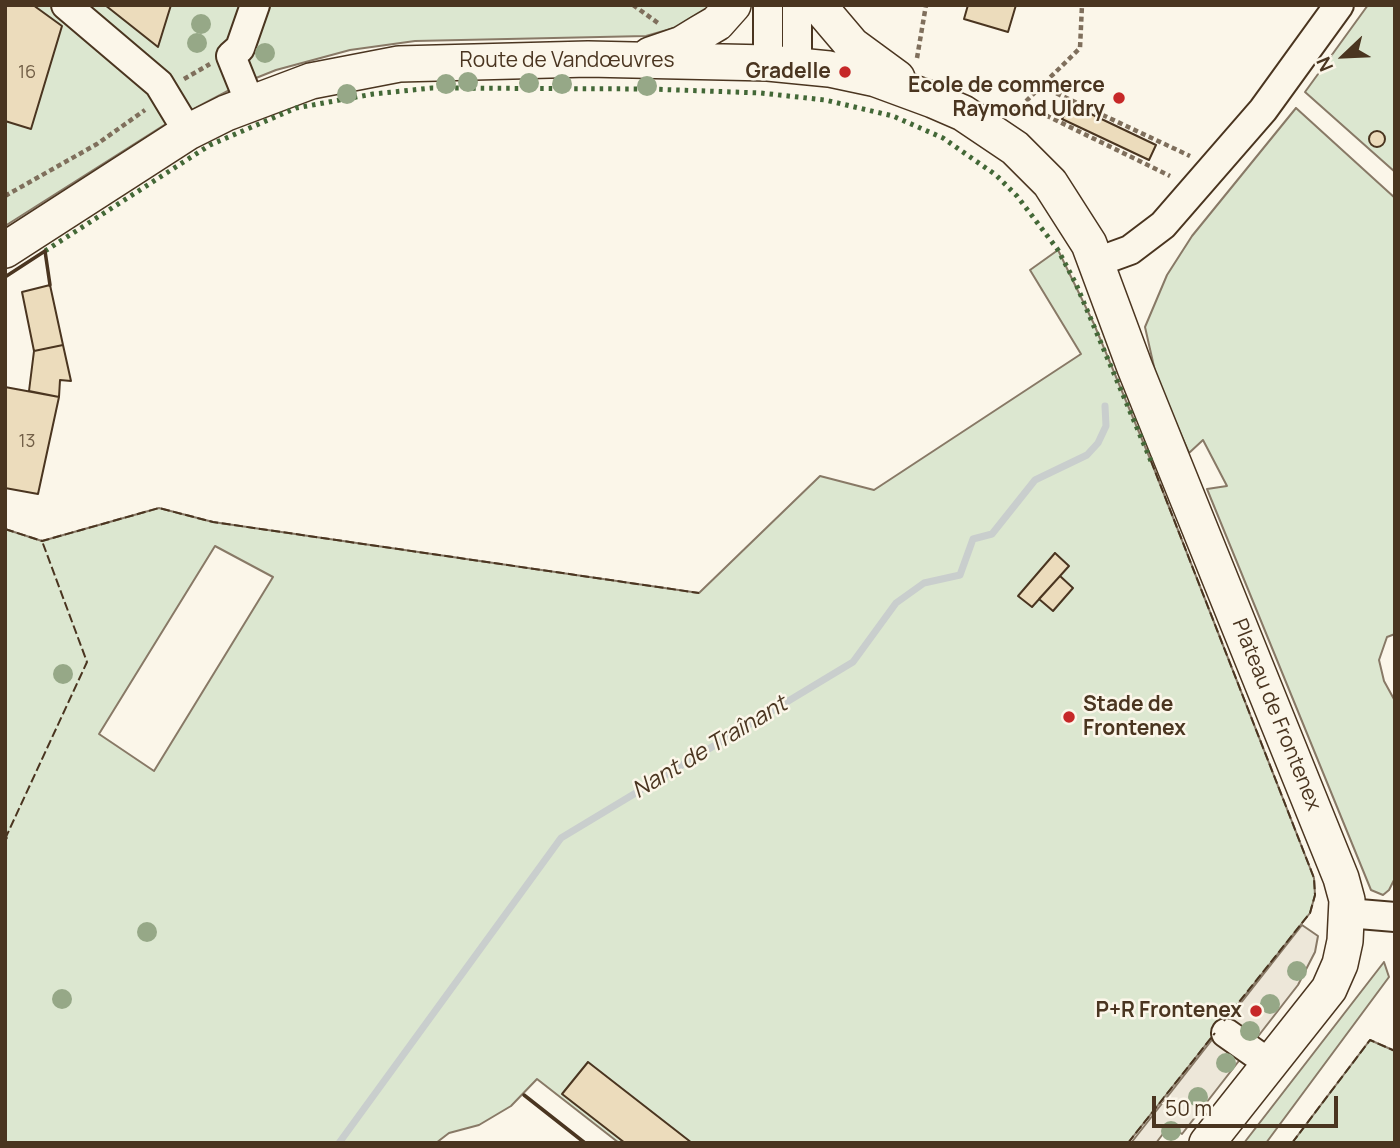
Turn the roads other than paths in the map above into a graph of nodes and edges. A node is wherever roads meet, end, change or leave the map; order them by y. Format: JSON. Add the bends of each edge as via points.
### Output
{"nodes":[{"id":1,"x":65,"y":5,"type":"edge"},
{"id":2,"x":255,"y":5,"type":"edge"},
{"id":3,"x":733,"y":5,"type":"edge"},
{"id":4,"x":768,"y":5,"type":"edge"},
{"id":5,"x":797,"y":5,"type":"edge"},
{"id":6,"x":818,"y":5,"type":"edge"},
{"id":7,"x":1339,"y":5,"type":"edge"},
{"id":8,"x":628,"y":61,"type":"junction"},
{"id":9,"x":783,"y":64,"type":"junction"},
{"id":10,"x":933,"y":100,"type":"junction"},
{"id":11,"x":250,"y":103,"type":"junction"},
{"id":12,"x":188,"y":132,"type":"junction"},
{"id":13,"x":5,"y":250,"type":"edge"},
{"id":14,"x":1097,"y":262,"type":"junction"},
{"id":15,"x":1347,"y":913,"type":"junction"},
{"id":16,"x":1395,"y":917,"type":"edge"},
{"id":17,"x":1226,"y":1033,"type":"dead end"},
{"id":18,"x":1270,"y":1064,"type":"junction"},
{"id":19,"x":1207,"y":1143,"type":"edge"}],
"edges":[{"from":1,"to":12,"type":"street","via":[[167,94]]},
{"from":2,"to":11,"type":"street","via":[[240,48],[231,56]]},
{"from":3,"to":8,"type":"main road","via":[[717,23],[682,44]]},
{"from":4,"to":9,"type":"street"},
{"from":5,"to":9,"type":"street"},
{"from":6,"to":10,"type":"main road","via":[[852,45]]},
{"from":7,"to":14,"type":"street","via":[[1263,110],[1163,225],[1130,250]]},
{"from":8,"to":9,"type":"main road","name":"Route de Vandœuvres"},
{"from":8,"to":11,"type":"main road","name":"Route de Vandœuvres","via":[[399,64],[311,81]]},
{"from":9,"to":10,"type":"main road","name":"Route de Vandœuvres","via":[[876,79]]},
{"from":10,"to":14,"type":"main road","name":"Route de Vandœuvres","via":[[988,128],[1034,165],[1073,216]]},
{"from":11,"to":12,"type":"main road","name":"Route de Vandœuvres"},
{"from":12,"to":13,"type":"main road","name":"Route de Vandœuvres"},
{"from":14,"to":15,"type":"main road","name":"Plateau de Frontenex","via":[[1135,368],[1341,878]]},
{"from":15,"to":16,"type":"street"},
{"from":15,"to":18,"type":"main road","name":"Plateau de Frontenex","via":[[1340,964],[1329,989]]},
{"from":17,"to":18,"type":"street"},
{"from":18,"to":19,"type":"main road","name":"Plateau de Frontenex"}]}
